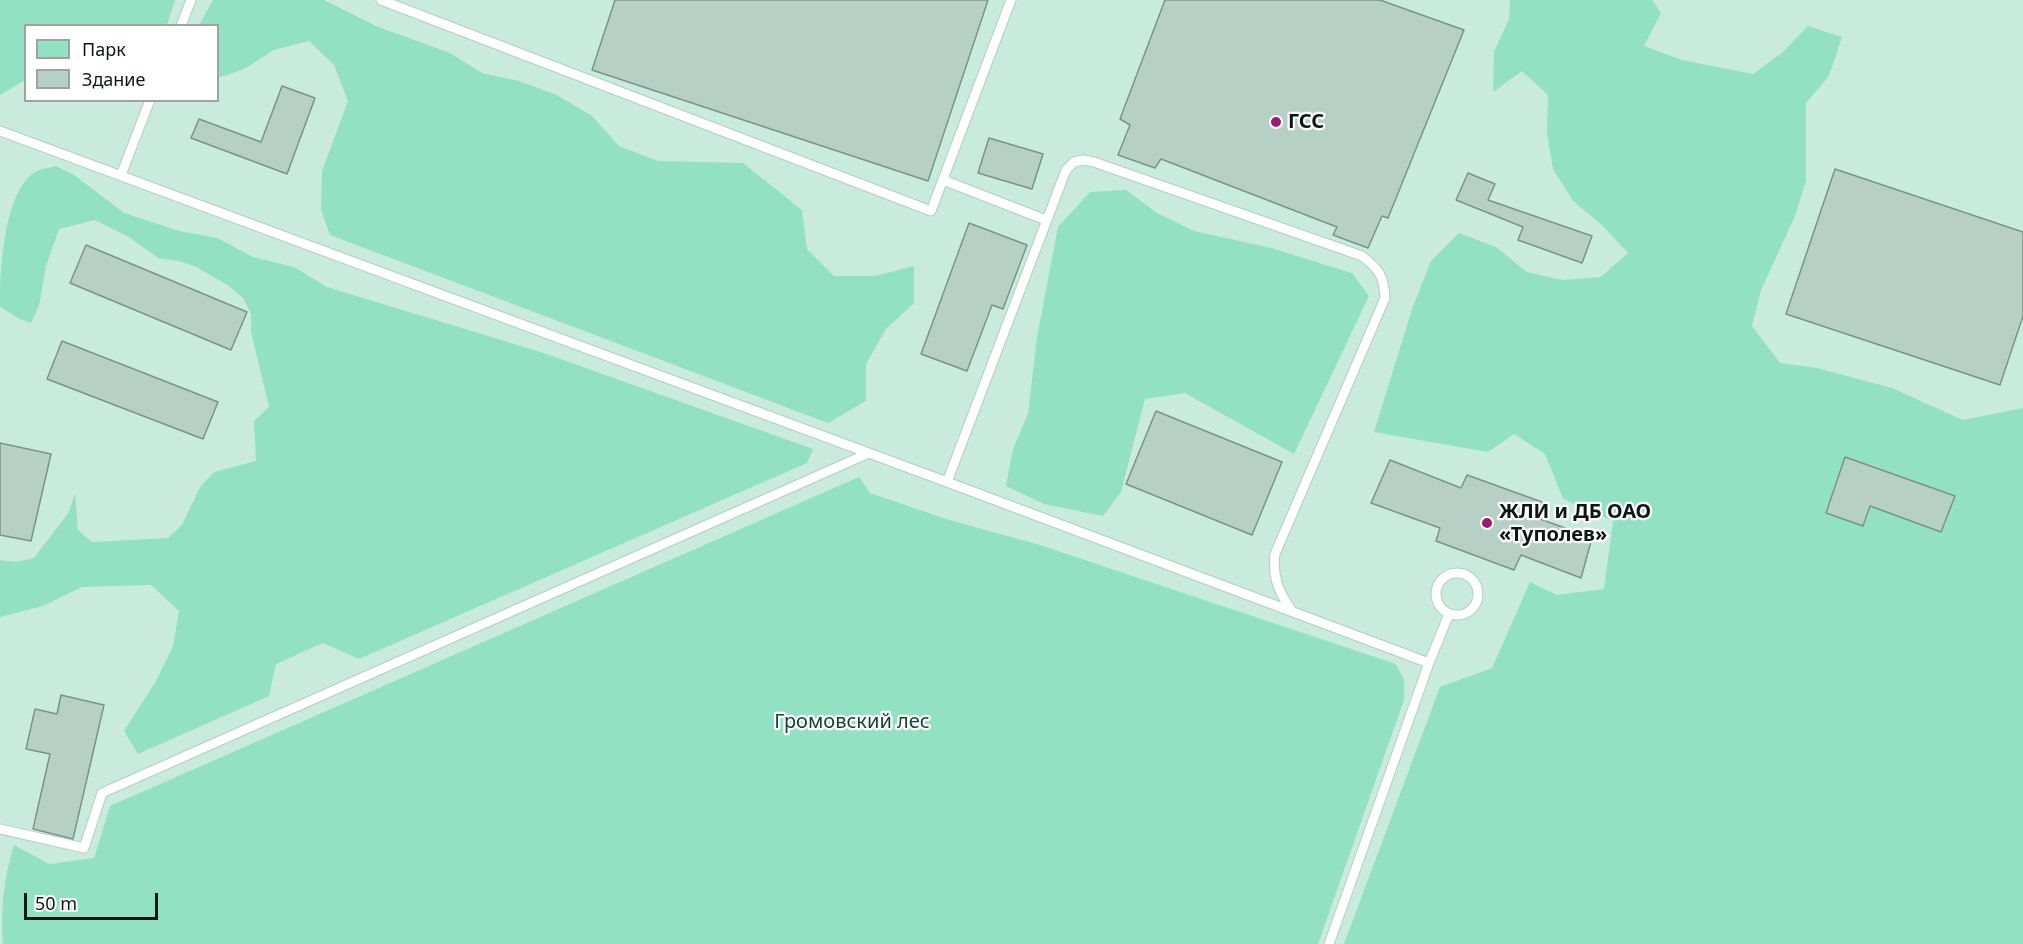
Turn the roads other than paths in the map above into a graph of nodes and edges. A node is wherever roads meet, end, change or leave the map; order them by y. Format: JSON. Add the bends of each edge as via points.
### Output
{"nodes":[{"id":1,"x":191,"y":0,"type":"edge"},
{"id":2,"x":381,"y":0,"type":"edge"},
{"id":3,"x":1011,"y":0,"type":"edge"},
{"id":4,"x":182,"y":24,"type":"edge"},
{"id":5,"x":149,"y":102,"type":"edge"},
{"id":6,"x":0,"y":131,"type":"edge"},
{"id":7,"x":120,"y":175,"type":"junction"},
{"id":8,"x":943,"y":180,"type":"junction"},
{"id":9,"x":1046,"y":220,"type":"junction"},
{"id":10,"x":869,"y":453,"type":"junction"},
{"id":11,"x":947,"y":482,"type":"junction"},
{"id":12,"x":1293,"y":612,"type":"junction"},
{"id":13,"x":1449,"y":614,"type":"junction"},
{"id":14,"x":1429,"y":663,"type":"junction"},
{"id":15,"x":0,"y":829,"type":"edge"},
{"id":16,"x":1329,"y":944,"type":"edge"}],
"edges":[{"from":1,"to":4,"type":"lane"},
{"from":2,"to":8,"type":"lane","via":[[931,211]]},
{"from":3,"to":8,"type":"lane"},
{"from":5,"to":7,"type":"lane"},
{"from":6,"to":7,"type":"lane"},
{"from":7,"to":10,"type":"lane"},
{"from":8,"to":9,"type":"lane"},
{"from":9,"to":11,"type":"lane"},
{"from":9,"to":12,"type":"lane","via":[[1066,170],[1083,160],[1362,256],[1379,272],[1385,298],[1275,554],[1274,575],[1282,598]]},
{"from":10,"to":11,"type":"lane"},
{"from":10,"to":15,"type":"lane","via":[[102,793],[84,848]]},
{"from":11,"to":12,"type":"lane"},
{"from":12,"to":14,"type":"lane"},
{"from":13,"to":13,"type":"lane","via":[[1464,614],[1476,603],[1478,588],[1469,575],[1454,572],[1436,587],[1437,603]]},
{"from":13,"to":14,"type":"lane"},
{"from":14,"to":16,"type":"lane"}]}
